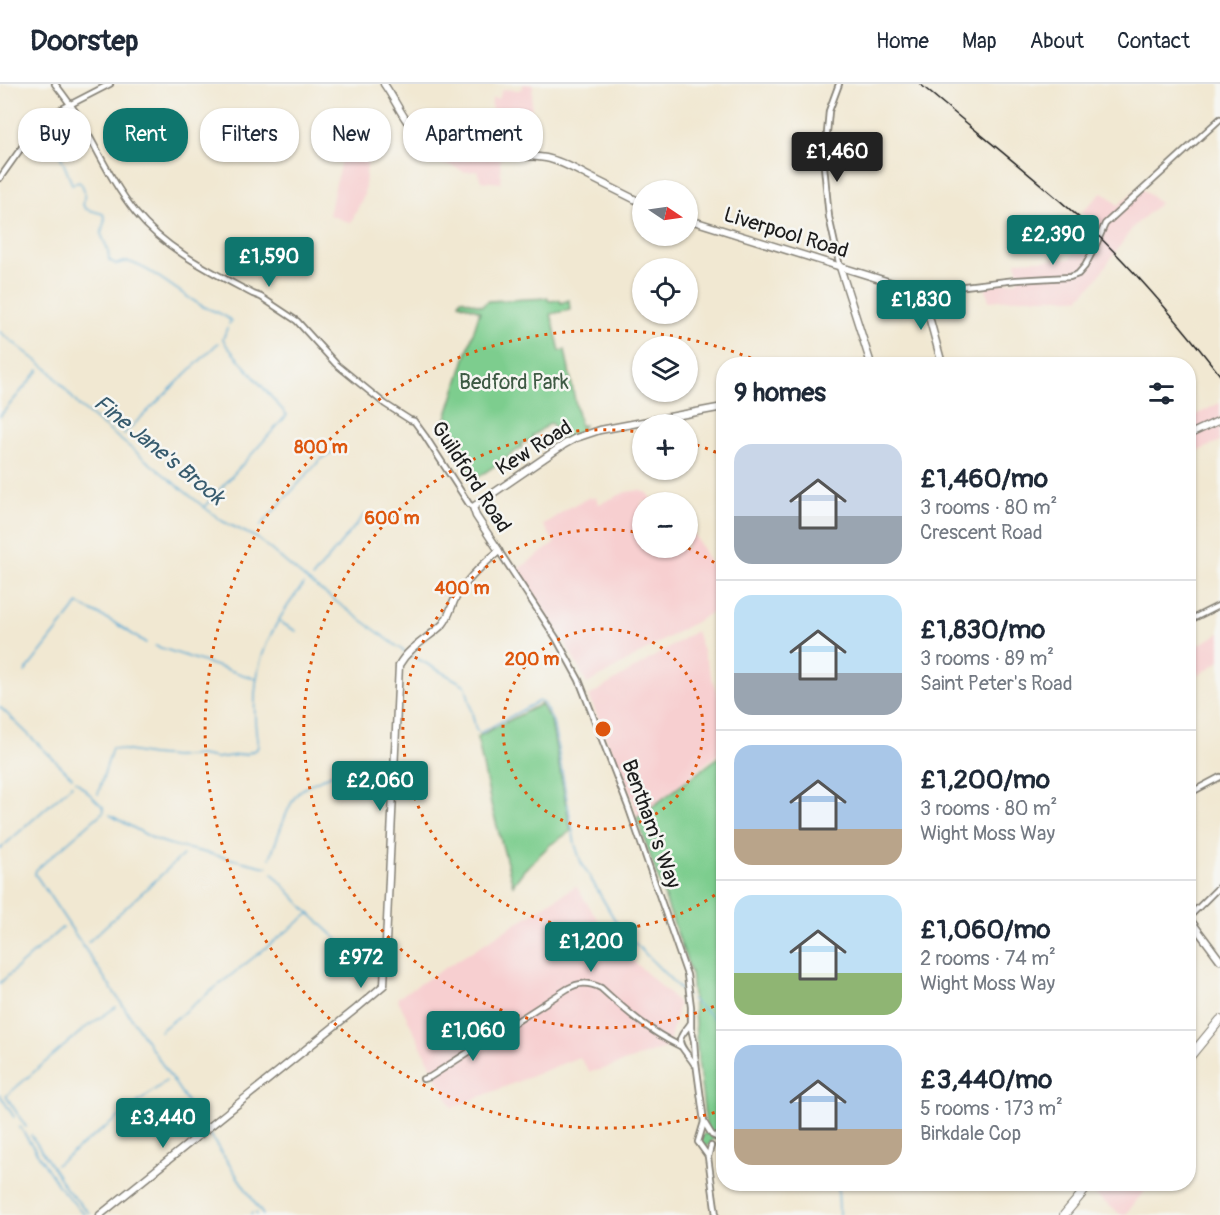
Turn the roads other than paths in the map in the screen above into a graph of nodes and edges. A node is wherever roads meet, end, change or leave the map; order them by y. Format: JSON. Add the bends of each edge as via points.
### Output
{"nodes":[{"id":1,"x":55,"y":84,"type":"edge"},
{"id":2,"x":110,"y":84,"type":"edge"},
{"id":3,"x":384,"y":84,"type":"edge"},
{"id":4,"x":839,"y":84,"type":"edge"},
{"id":5,"x":70,"y":104,"type":"junction"},
{"id":6,"x":1220,"y":119,"type":"edge"},
{"id":7,"x":0,"y":178,"type":"edge"},
{"id":8,"x":632,"y":198,"type":"edge"},
{"id":9,"x":698,"y":222,"type":"edge"},
{"id":10,"x":840,"y":267,"type":"junction"},
{"id":11,"x":922,"y":291,"type":"junction"},
{"id":12,"x":869,"y":357,"type":"edge"},
{"id":13,"x":940,"y":357,"type":"edge"},
{"id":14,"x":716,"y":408,"type":"edge"},
{"id":15,"x":1220,"y":420,"type":"edge"},
{"id":16,"x":1196,"y":431,"type":"edge"},
{"id":17,"x":473,"y":507,"type":"junction"},
{"id":18,"x":499,"y":551,"type":"junction"},
{"id":19,"x":1220,"y":605,"type":"edge"},
{"id":20,"x":1196,"y":617,"type":"edge"},
{"id":21,"x":1220,"y":777,"type":"edge"},
{"id":22,"x":1196,"y":790,"type":"edge"},
{"id":23,"x":1220,"y":886,"type":"edge"},
{"id":24,"x":1196,"y":909,"type":"edge"},
{"id":25,"x":1196,"y":928,"type":"edge"},
{"id":26,"x":1220,"y":960,"type":"edge"},
{"id":27,"x":1220,"y":1020,"type":"edge"},
{"id":28,"x":690,"y":1023,"type":"junction"},
{"id":29,"x":682,"y":1036,"type":"junction"},
{"id":30,"x":692,"y":1036,"type":"junction"},
{"id":31,"x":666,"y":1039,"type":"junction"},
{"id":32,"x":694,"y":1044,"type":"junction"},
{"id":33,"x":682,"y":1047,"type":"junction"},
{"id":34,"x":1196,"y":1049,"type":"edge"},
{"id":35,"x":697,"y":1072,"type":"junction"},
{"id":36,"x":423,"y":1080,"type":"dead end"},
{"id":37,"x":704,"y":1122,"type":"junction"},
{"id":38,"x":700,"y":1135,"type":"junction"},
{"id":39,"x":711,"y":1135,"type":"junction"},
{"id":40,"x":716,"y":1137,"type":"edge"},
{"id":41,"x":716,"y":1143,"type":"edge"},
{"id":42,"x":711,"y":1145,"type":"junction"},
{"id":43,"x":703,"y":1147,"type":"junction"},
{"id":44,"x":708,"y":1156,"type":"junction"},
{"id":45,"x":1084,"y":1191,"type":"edge"},
{"id":46,"x":100,"y":1215,"type":"edge"},
{"id":47,"x":716,"y":1215,"type":"edge"},
{"id":48,"x":1064,"y":1215,"type":"edge"}],
"edges":[{"from":1,"to":5,"type":"street","name":"Guildford Road"},
{"from":2,"to":5,"type":"street"},
{"from":3,"to":8,"type":"main road","via":[[411,127],[444,148],[469,154],[548,159]]},
{"from":4,"to":10,"type":"street","via":[[829,111],[824,166],[829,217]]},
{"from":5,"to":7,"type":"street","via":[[40,123]]},
{"from":5,"to":17,"type":"street","name":"Guildford Road","via":[[120,192],[148,226],[183,254],[289,315],[336,364],[385,404],[414,421]]},
{"from":6,"to":11,"type":"street","name":"Liverpool Road","via":[[1105,224],[1078,274]]},
{"from":9,"to":10,"type":"main road","name":"Liverpool Road"},
{"from":10,"to":11,"type":"main road","name":"Liverpool Road"},
{"from":10,"to":12,"type":"main road"},
{"from":11,"to":13,"type":"main road"},
{"from":14,"to":17,"type":"main road","name":"Kew Road","via":[[576,438]]},
{"from":15,"to":16,"type":"main road"},
{"from":17,"to":18,"type":"main road","name":"Guildford Road"},
{"from":18,"to":28,"type":"street","name":"Bentham's Way","via":[[579,680],[680,953],[691,1001]]},
{"from":18,"to":46,"type":"main road","via":[[466,582],[444,623],[399,665],[381,988]]},
{"from":19,"to":20,"type":"street"},
{"from":21,"to":22,"type":"street"},
{"from":23,"to":24,"type":"street"},
{"from":25,"to":26,"type":"main road"},
{"from":27,"to":34,"type":"highway"},
{"from":28,"to":29,"type":"street","name":"Bentham's Way"},
{"from":28,"to":30,"type":"street","name":"Bentham's Way"},
{"from":29,"to":30,"type":"street"},
{"from":29,"to":31,"type":"street"},
{"from":29,"to":33,"type":"street"},
{"from":30,"to":32,"type":"street"},
{"from":31,"to":33,"type":"street"},
{"from":31,"to":36,"type":"street","via":[[643,1025],[601,988],[582,983]]},
{"from":32,"to":33,"type":"street","via":[[689,1049]]},
{"from":32,"to":35,"type":"street"},
{"from":33,"to":35,"type":"street"},
{"from":35,"to":37,"type":"street"},
{"from":37,"to":38,"type":"street"},
{"from":37,"to":39,"type":"street"},
{"from":38,"to":39,"type":"street"},
{"from":38,"to":43,"type":"street","via":[[698,1142]]},
{"from":39,"to":40,"type":"street"},
{"from":39,"to":42,"type":"street"},
{"from":41,"to":42,"type":"street"},
{"from":42,"to":43,"type":"street"},
{"from":42,"to":44,"type":"street"},
{"from":43,"to":44,"type":"street"},
{"from":44,"to":47,"type":"street"},
{"from":45,"to":48,"type":"highway"}]}
